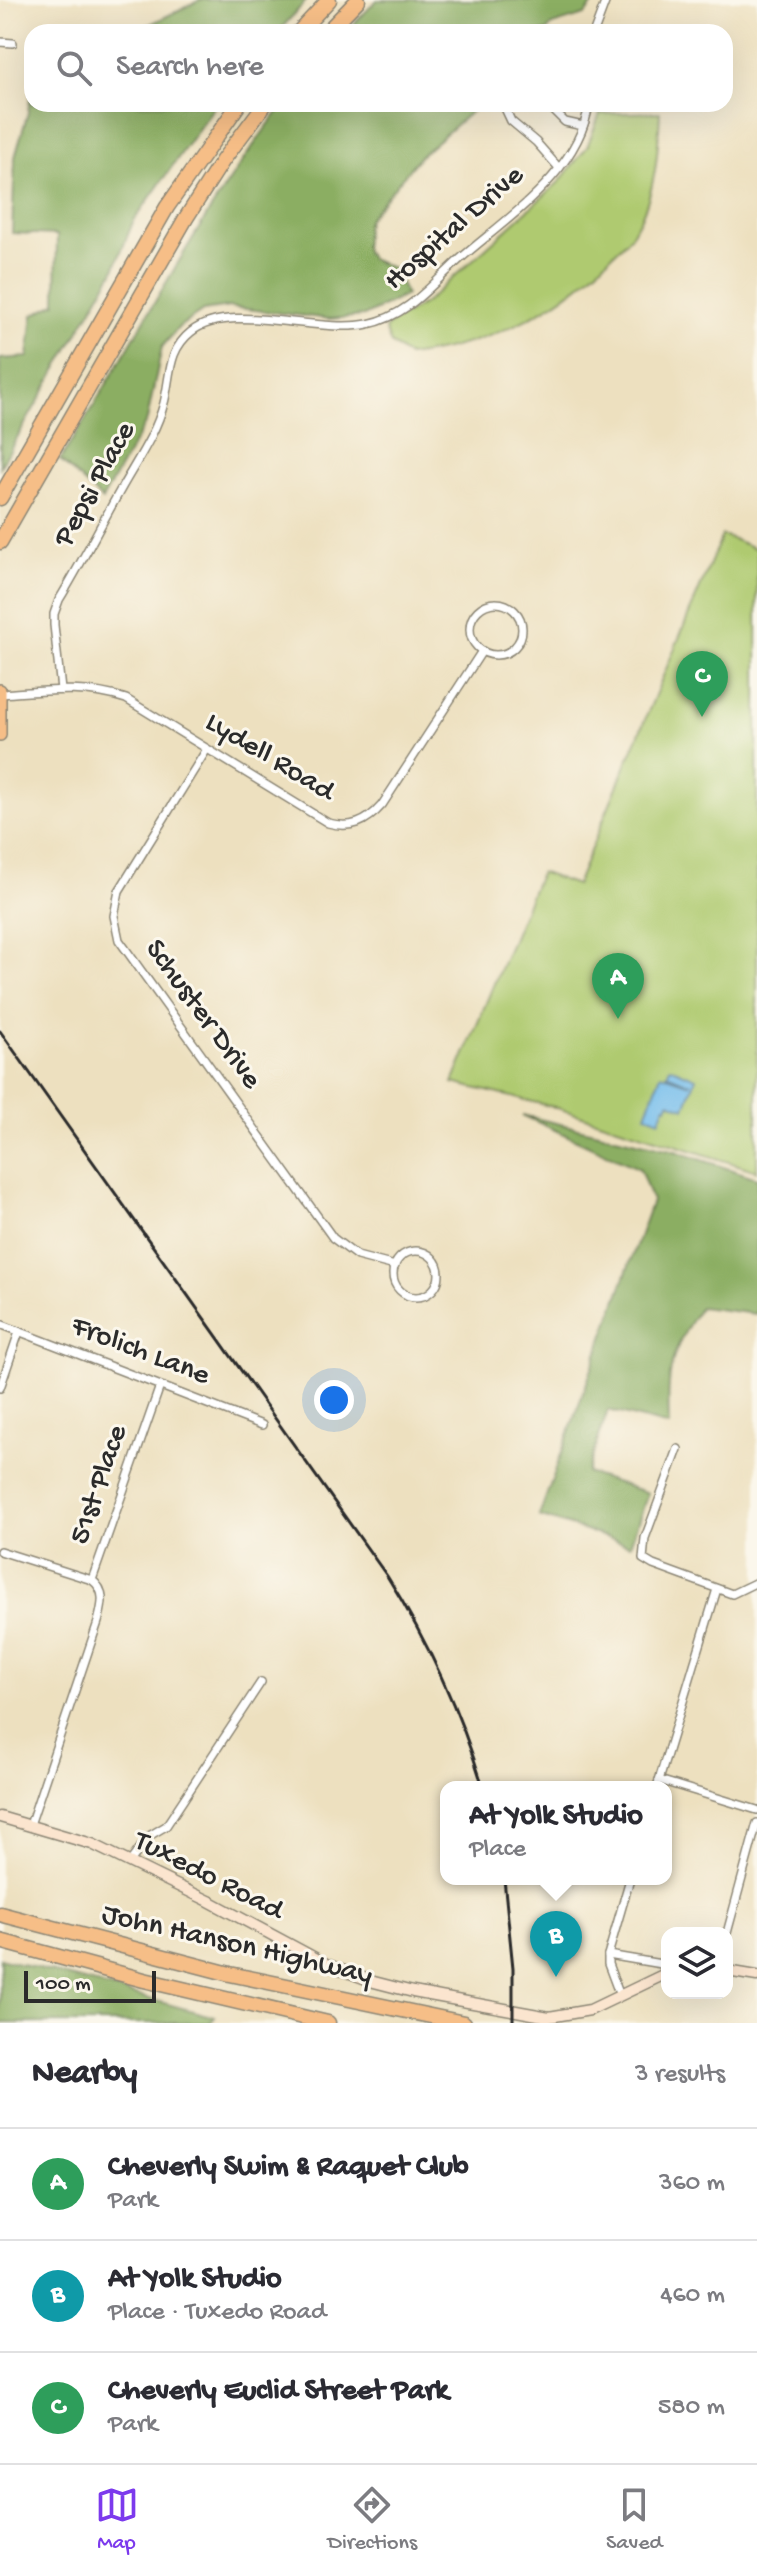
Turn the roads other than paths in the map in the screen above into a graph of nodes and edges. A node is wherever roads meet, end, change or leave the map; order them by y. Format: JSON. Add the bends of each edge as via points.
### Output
{"nodes":[{"id":1,"x":329,"y":0,"type":"edge"},
{"id":2,"x":358,"y":0,"type":"edge"},
{"id":3,"x":606,"y":0,"type":"edge"},
{"id":4,"x":306,"y":24,"type":"edge"},
{"id":5,"x":335,"y":24,"type":"edge"},
{"id":6,"x":597,"y":24,"type":"edge"},
{"id":7,"x":0,"y":42,"type":"edge"},
{"id":8,"x":13,"y":43,"type":"dead end"},
{"id":9,"x":233,"y":112,"type":"edge"},
{"id":10,"x":259,"y":112,"type":"edge"},
{"id":11,"x":507,"y":112,"type":"edge"},
{"id":12,"x":555,"y":112,"type":"edge"},
{"id":13,"x":587,"y":112,"type":"edge"},
{"id":14,"x":583,"y":126,"type":"junction"},
{"id":15,"x":559,"y":168,"type":"junction"},
{"id":16,"x":213,"y":319,"type":"joint"},
{"id":17,"x":0,"y":498,"type":"edge"},
{"id":18,"x":0,"y":542,"type":"edge"},
{"id":19,"x":482,"y":651,"type":"junction"},
{"id":20,"x":61,"y":690,"type":"junction"},
{"id":21,"x":0,"y":692,"type":"edge"},
{"id":22,"x":0,"y":735,"type":"edge"},
{"id":23,"x":207,"y":749,"type":"junction"},
{"id":24,"x":395,"y":1266,"type":"junction"},
{"id":25,"x":0,"y":1324,"type":"edge"},
{"id":26,"x":19,"y":1332,"type":"junction"},
{"id":27,"x":160,"y":1386,"type":"junction"},
{"id":28,"x":0,"y":1388,"type":"edge"},
{"id":29,"x":262,"y":1425,"type":"dead end"},
{"id":30,"x":678,"y":1449,"type":"dead end"},
{"id":31,"x":0,"y":1551,"type":"edge"},
{"id":32,"x":757,"y":1575,"type":"edge"},
{"id":33,"x":92,"y":1580,"type":"junction"},
{"id":34,"x":755,"y":1583,"type":"edge"},
{"id":35,"x":717,"y":1589,"type":"junction"},
{"id":36,"x":261,"y":1682,"type":"dead end"},
{"id":37,"x":659,"y":1781,"type":"edge"},
{"id":38,"x":672,"y":1788,"type":"edge"},
{"id":39,"x":757,"y":1810,"type":"edge"},
{"id":40,"x":0,"y":1817,"type":"edge"},
{"id":41,"x":757,"y":1823,"type":"edge"},
{"id":42,"x":30,"y":1825,"type":"junction"},
{"id":43,"x":130,"y":1862,"type":"junction"},
{"id":44,"x":628,"y":1885,"type":"edge"},
{"id":45,"x":0,"y":1914,"type":"edge"},
{"id":46,"x":729,"y":1927,"type":"edge"},
{"id":47,"x":0,"y":1941,"type":"edge"},
{"id":48,"x":608,"y":1955,"type":"junction"},
{"id":49,"x":661,"y":1964,"type":"edge"},
{"id":50,"x":733,"y":1972,"type":"edge"},
{"id":51,"x":661,"y":1976,"type":"edge"},
{"id":52,"x":757,"y":1976,"type":"edge"},
{"id":53,"x":620,"y":1996,"type":"junction"},
{"id":54,"x":328,"y":2023,"type":"edge"},
{"id":55,"x":464,"y":2023,"type":"edge"}],
"edges":[{"from":1,"to":4,"type":"highway"},
{"from":2,"to":5,"type":"highway"},
{"from":3,"to":6,"type":"street"},
{"from":7,"to":8,"type":"street"},
{"from":9,"to":17,"type":"highway","via":[[167,207]]},
{"from":10,"to":18,"type":"highway","via":[[186,218]]},
{"from":11,"to":15,"type":"street"},
{"from":12,"to":14,"type":"street","via":[[565,122]]},
{"from":13,"to":14,"type":"street","name":"Hospital Drive"},
{"from":14,"to":15,"type":"street","name":"Hospital Drive"},
{"from":15,"to":16,"type":"street","name":"Hospital Drive","via":[[432,288],[393,316],[349,327]]},
{"from":16,"to":20,"type":"street","name":"Pepsi Place","via":[[189,333],[172,356],[158,421],[59,600],[54,625]]},
{"from":19,"to":19,"type":"street","via":[[504,654],[517,645],[522,631],[513,610],[491,604],[473,617],[472,640]]},
{"from":19,"to":23,"type":"street","name":"Lydell Road","via":[[382,805],[361,823],[328,823]]},
{"from":20,"to":21,"type":"street","name":"Lydell Road"},
{"from":20,"to":23,"type":"street","name":"Lydell Road","via":[[126,699]]},
{"from":21,"to":22,"type":"main road"},
{"from":23,"to":24,"type":"street","name":"Schuster Drive","via":[[119,891],[114,916],[119,940],[333,1238],[357,1256]]},
{"from":24,"to":24,"type":"street","via":[[394,1280],[405,1294],[423,1296],[437,1285],[439,1271],[428,1254],[407,1253]]},
{"from":25,"to":26,"type":"street","name":"Frolich Lane"},
{"from":26,"to":27,"type":"street","name":"Frolich Lane"},
{"from":26,"to":28,"type":"street"},
{"from":27,"to":29,"type":"street","name":"Frolich Lane"},
{"from":27,"to":33,"type":"street","name":"51st Place"},
{"from":30,"to":35,"type":"street","via":[[645,1538],[643,1559]]},
{"from":31,"to":33,"type":"street"},
{"from":32,"to":34,"type":"street"},
{"from":33,"to":42,"type":"street","name":"51st Place","via":[[102,1591],[101,1608]]},
{"from":34,"to":35,"type":"street","via":[[732,1594]]},
{"from":35,"to":37,"type":"street"},
{"from":36,"to":43,"type":"street","via":[[166,1826],[149,1836]]},
{"from":38,"to":39,"type":"street"},
{"from":40,"to":42,"type":"main road","name":"Tuxedo Road"},
{"from":41,"to":46,"type":"street"},
{"from":42,"to":43,"type":"main road","name":"Tuxedo Road"},
{"from":43,"to":53,"type":"main road","name":"Tuxedo Road","via":[[301,1952],[391,1987],[549,2017],[590,2010]]},
{"from":44,"to":48,"type":"street"},
{"from":45,"to":55,"type":"highway","name":"John Hanson Highway","via":[[230,1974]]},
{"from":47,"to":54,"type":"highway","name":"John Hanson Highway"},
{"from":48,"to":49,"type":"street"},
{"from":48,"to":53,"type":"street"},
{"from":50,"to":52,"type":"main road"},
{"from":51,"to":53,"type":"main road","name":"Tuxedo Road"}]}
